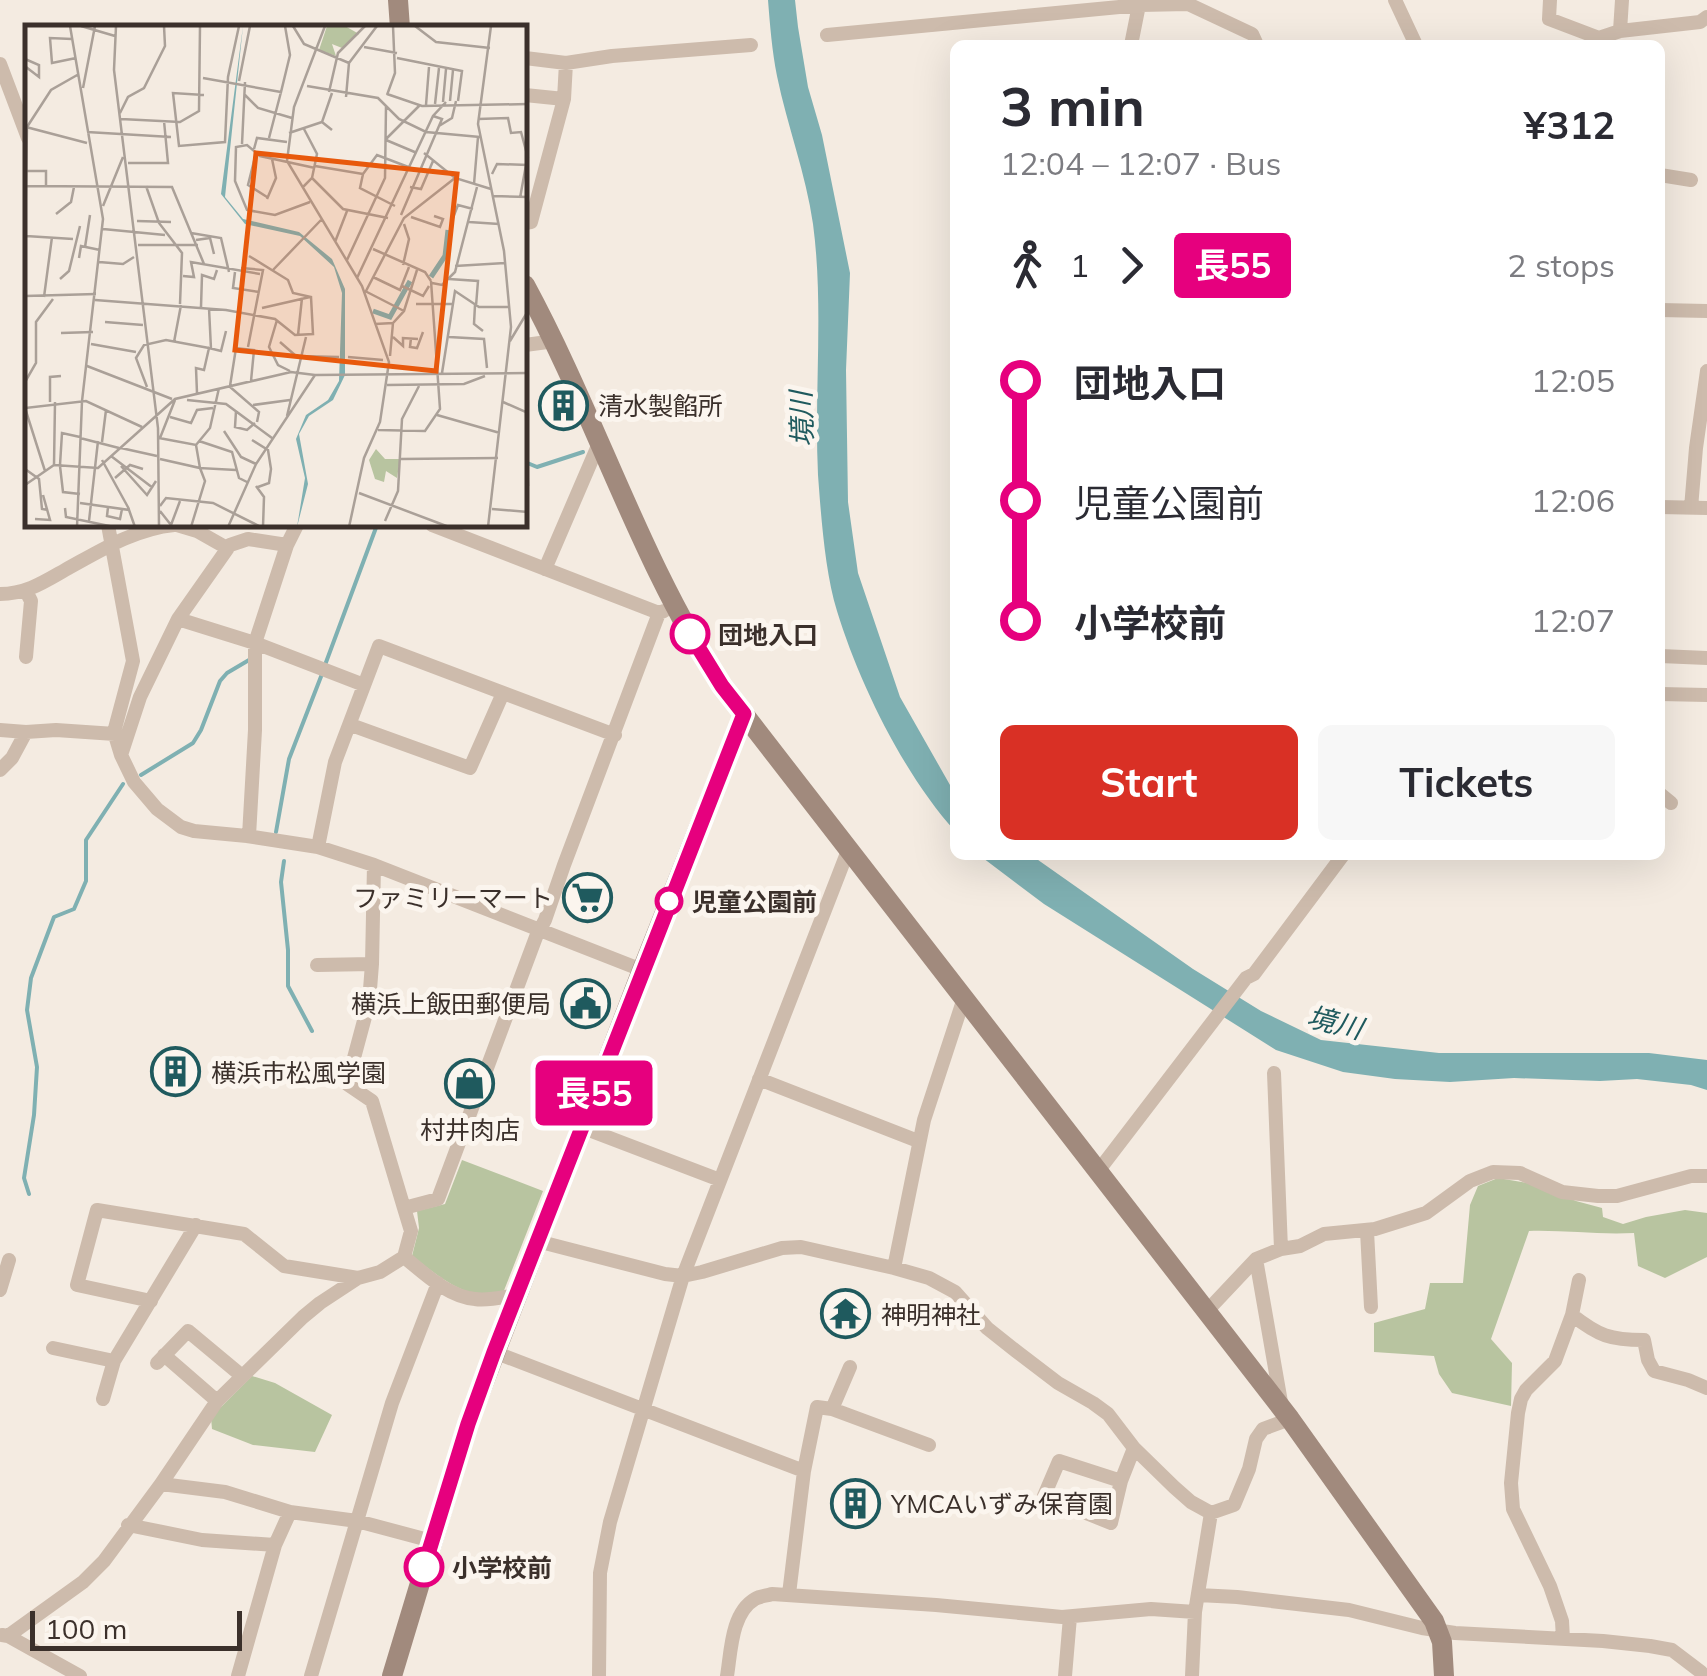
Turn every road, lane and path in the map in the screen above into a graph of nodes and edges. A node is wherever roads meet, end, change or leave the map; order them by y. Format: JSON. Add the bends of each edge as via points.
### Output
{"nodes":[{"id":1,"x":398,"y":0,"type":"edge"},
{"id":2,"x":1225,"y":0,"type":"edge"},
{"id":3,"x":1395,"y":0,"type":"edge"},
{"id":4,"x":1550,"y":0,"type":"edge"},
{"id":5,"x":1622,"y":0,"type":"edge"},
{"id":6,"x":1140,"y":3,"type":"edge"},
{"id":7,"x":1707,"y":16,"type":"edge"},
{"id":8,"x":1218,"y":18,"type":"junction"},
{"id":9,"x":400,"y":25,"type":"edge"},
{"id":10,"x":1620,"y":32,"type":"junction"},
{"id":11,"x":827,"y":35,"type":"dead end"},
{"id":12,"x":1132,"y":40,"type":"edge"},
{"id":13,"x":1255,"y":40,"type":"edge"},
{"id":14,"x":1414,"y":40,"type":"edge"},
{"id":15,"x":1598,"y":40,"type":"edge"},
{"id":16,"x":1602,"y":40,"type":"edge"},
{"id":17,"x":752,"y":46,"type":"dead end"},
{"id":18,"x":528,"y":58,"type":"edge"},
{"id":19,"x":566,"y":63,"type":"junction"},
{"id":20,"x":0,"y":64,"type":"edge"},
{"id":21,"x":528,"y":95,"type":"edge"},
{"id":22,"x":564,"y":99,"type":"junction"},
{"id":23,"x":25,"y":130,"type":"edge"},
{"id":24,"x":1665,"y":176,"type":"edge"},
{"id":25,"x":1690,"y":180,"type":"dead end"},
{"id":26,"x":528,"y":222,"type":"edge"},
{"id":27,"x":528,"y":291,"type":"edge"},
{"id":28,"x":1665,"y":310,"type":"edge"},
{"id":29,"x":1707,"y":311,"type":"edge"},
{"id":30,"x":555,"y":341,"type":"junction"},
{"id":31,"x":528,"y":345,"type":"edge"},
{"id":32,"x":1707,"y":371,"type":"edge"},
{"id":33,"x":600,"y":441,"type":"junction"},
{"id":34,"x":1665,"y":507,"type":"edge"},
{"id":35,"x":1699,"y":508,"type":"edge"},
{"id":36,"x":109,"y":528,"type":"edge"},
{"id":37,"x":159,"y":528,"type":"edge"},
{"id":38,"x":188,"y":528,"type":"edge"},
{"id":39,"x":296,"y":528,"type":"edge"},
{"id":40,"x":440,"y":528,"type":"edge"},
{"id":41,"x":112,"y":544,"type":"junction"},
{"id":42,"x":287,"y":545,"type":"junction"},
{"id":43,"x":227,"y":548,"type":"junction"},
{"id":44,"x":544,"y":569,"type":"junction"},
{"id":45,"x":26,"y":592,"type":"junction"},
{"id":46,"x":0,"y":594,"type":"edge"},
{"id":47,"x":668,"y":609,"type":"junction"},
{"id":48,"x":178,"y":620,"type":"junction"},
{"id":49,"x":255,"y":643,"type":"junction"},
{"id":50,"x":1665,"y":656,"type":"edge"},
{"id":51,"x":26,"y":657,"type":"dead end"},
{"id":52,"x":1707,"y":658,"type":"edge"},
{"id":53,"x":364,"y":685,"type":"junction"},
{"id":54,"x":503,"y":693,"type":"junction"},
{"id":55,"x":1665,"y":694,"type":"edge"},
{"id":56,"x":1707,"y":694,"type":"edge"},
{"id":57,"x":744,"y":714,"type":"junction"},
{"id":58,"x":351,"y":725,"type":"junction"},
{"id":59,"x":0,"y":730,"type":"edge"},
{"id":60,"x":26,"y":732,"type":"junction"},
{"id":61,"x":114,"y":734,"type":"junction"},
{"id":62,"x":615,"y":735,"type":"junction"},
{"id":63,"x":121,"y":755,"type":"junction"},
{"id":64,"x":0,"y":770,"type":"edge"},
{"id":65,"x":249,"y":836,"type":"junction"},
{"id":66,"x":318,"y":848,"type":"junction"},
{"id":67,"x":849,"y":848,"type":"junction"},
{"id":68,"x":1340,"y":860,"type":"edge"},
{"id":69,"x":374,"y":865,"type":"junction"},
{"id":70,"x":541,"y":930,"type":"junction"},
{"id":71,"x":372,"y":964,"type":"junction"},
{"id":72,"x":318,"y":965,"type":"dead end"},
{"id":73,"x":642,"y":970,"type":"junction"},
{"id":74,"x":964,"y":998,"type":"junction"},
{"id":75,"x":1274,"y":1073,"type":"dead end"},
{"id":76,"x":759,"y":1079,"type":"junction"},
{"id":77,"x":581,"y":1127,"type":"junction"},
{"id":78,"x":918,"y":1141,"type":"junction"},
{"id":79,"x":1099,"y":1170,"type":"junction"},
{"id":80,"x":1707,"y":1176,"type":"edge"},
{"id":81,"x":720,"y":1180,"type":"junction"},
{"id":82,"x":404,"y":1208,"type":"junction"},
{"id":83,"x":196,"y":1225,"type":"junction"},
{"id":84,"x":1367,"y":1230,"type":"junction"},
{"id":85,"x":537,"y":1240,"type":"junction"},
{"id":86,"x":1281,"y":1249,"type":"junction"},
{"id":87,"x":404,"y":1257,"type":"junction"},
{"id":88,"x":1256,"y":1259,"type":"junction"},
{"id":89,"x":9,"y":1260,"type":"dead end"},
{"id":90,"x":894,"y":1268,"type":"junction"},
{"id":91,"x":683,"y":1276,"type":"junction"},
{"id":92,"x":358,"y":1278,"type":"junction"},
{"id":93,"x":1579,"y":1280,"type":"dead end"},
{"id":94,"x":438,"y":1284,"type":"junction"},
{"id":95,"x":0,"y":1290,"type":"edge"},
{"id":96,"x":516,"y":1295,"type":"junction"},
{"id":97,"x":152,"y":1302,"type":"junction"},
{"id":98,"x":1371,"y":1307,"type":"dead end"},
{"id":99,"x":1207,"y":1311,"type":"junction"},
{"id":100,"x":1572,"y":1316,"type":"junction"},
{"id":101,"x":53,"y":1348,"type":"dead end"},
{"id":102,"x":494,"y":1352,"type":"junction"},
{"id":103,"x":114,"y":1361,"type":"junction"},
{"id":104,"x":850,"y":1367,"type":"dead end"},
{"id":105,"x":242,"y":1376,"type":"junction"},
{"id":106,"x":1707,"y":1388,"type":"edge"},
{"id":107,"x":102,"y":1399,"type":"dead end"},
{"id":108,"x":217,"y":1401,"type":"junction"},
{"id":109,"x":643,"y":1409,"type":"junction"},
{"id":110,"x":832,"y":1409,"type":"junction"},
{"id":111,"x":1286,"y":1414,"type":"junction"},
{"id":112,"x":929,"y":1445,"type":"dead end"},
{"id":113,"x":1134,"y":1448,"type":"junction"},
{"id":114,"x":804,"y":1471,"type":"junction"},
{"id":115,"x":1122,"y":1482,"type":"junction"},
{"id":116,"x":161,"y":1484,"type":"junction"},
{"id":117,"x":290,"y":1512,"type":"junction"},
{"id":118,"x":1211,"y":1513,"type":"junction"},
{"id":119,"x":357,"y":1521,"type":"junction"},
{"id":120,"x":128,"y":1524,"type":"junction"},
{"id":121,"x":432,"y":1541,"type":"junction"},
{"id":122,"x":276,"y":1545,"type":"junction"},
{"id":123,"x":789,"y":1594,"type":"junction"},
{"id":124,"x":1198,"y":1596,"type":"junction"},
{"id":125,"x":1195,"y":1612,"type":"junction"},
{"id":126,"x":1070,"y":1617,"type":"junction"},
{"id":127,"x":1439,"y":1631,"type":"junction"},
{"id":128,"x":4,"y":1635,"type":"edge"},
{"id":129,"x":1563,"y":1638,"type":"junction"},
{"id":130,"x":1703,"y":1671,"type":"edge"},
{"id":131,"x":80,"y":1676,"type":"edge"},
{"id":132,"x":238,"y":1676,"type":"edge"},
{"id":133,"x":312,"y":1676,"type":"edge"},
{"id":134,"x":392,"y":1676,"type":"edge"},
{"id":135,"x":599,"y":1676,"type":"edge"},
{"id":136,"x":727,"y":1676,"type":"edge"},
{"id":137,"x":1065,"y":1676,"type":"edge"},
{"id":138,"x":1192,"y":1676,"type":"edge"},
{"id":139,"x":1444,"y":1676,"type":"edge"}],
"edges":[{"from":1,"to":9,"type":"street"},
{"from":2,"to":8,"type":"street"},
{"from":3,"to":14,"type":"street"},
{"from":4,"to":15,"type":"street","via":[[1549,19]]},
{"from":5,"to":10,"type":"street"},
{"from":6,"to":8,"type":"street","via":[[1188,4]]},
{"from":6,"to":11,"type":"street"},
{"from":6,"to":12,"type":"street"},
{"from":7,"to":10,"type":"street"},
{"from":8,"to":13,"type":"street"},
{"from":10,"to":16,"type":"street"},
{"from":17,"to":19,"type":"street"},
{"from":18,"to":19,"type":"street"},
{"from":19,"to":22,"type":"street"},
{"from":20,"to":23,"type":"street"},
{"from":21,"to":22,"type":"street"},
{"from":22,"to":26,"type":"street"},
{"from":24,"to":25,"type":"street"},
{"from":27,"to":30,"type":"street"},
{"from":28,"to":29,"type":"street"},
{"from":30,"to":31,"type":"street"},
{"from":30,"to":33,"type":"street"},
{"from":32,"to":35,"type":"street","via":[[1696,448]]},
{"from":33,"to":44,"type":"street"},
{"from":33,"to":47,"type":"street"},
{"from":34,"to":35,"type":"street"},
{"from":36,"to":41,"type":"street"},
{"from":37,"to":41,"type":"street"},
{"from":38,"to":43,"type":"street"},
{"from":39,"to":42,"type":"street"},
{"from":40,"to":44,"type":"street"},
{"from":41,"to":45,"type":"street"},
{"from":41,"to":61,"type":"street","via":[[133,660]]},
{"from":42,"to":43,"type":"street","via":[[248,540]]},
{"from":42,"to":49,"type":"street"},
{"from":43,"to":48,"type":"street"},
{"from":44,"to":47,"type":"street"},
{"from":45,"to":46,"type":"street"},
{"from":45,"to":51,"type":"street"},
{"from":47,"to":57,"type":"street"},
{"from":47,"to":62,"type":"street"},
{"from":48,"to":49,"type":"street"},
{"from":48,"to":63,"type":"street"},
{"from":49,"to":53,"type":"street"},
{"from":49,"to":65,"type":"street"},
{"from":50,"to":52,"type":"street"},
{"from":53,"to":54,"type":"street","via":[[379,646]]},
{"from":53,"to":58,"type":"street"},
{"from":54,"to":58,"type":"street","via":[[470,768]]},
{"from":54,"to":62,"type":"street"},
{"from":55,"to":56,"type":"street"},
{"from":57,"to":67,"type":"street"},
{"from":57,"to":73,"type":"street"},
{"from":58,"to":66,"type":"street"},
{"from":59,"to":60,"type":"street"},
{"from":60,"to":61,"type":"street"},
{"from":60,"to":64,"type":"street"},
{"from":61,"to":63,"type":"street"},
{"from":62,"to":70,"type":"street"},
{"from":63,"to":65,"type":"street","via":[[142,793],[169,819],[194,831]]},
{"from":65,"to":66,"type":"street"},
{"from":66,"to":69,"type":"street"},
{"from":67,"to":74,"type":"street"},
{"from":67,"to":76,"type":"street"},
{"from":68,"to":79,"type":"street"},
{"from":69,"to":70,"type":"street"},
{"from":69,"to":71,"type":"street"},
{"from":70,"to":73,"type":"street"},
{"from":70,"to":82,"type":"street","via":[[438,1199]]},
{"from":71,"to":72,"type":"street"},
{"from":71,"to":82,"type":"street","via":[[365,1023],[347,1084],[372,1101]]},
{"from":73,"to":77,"type":"street"},
{"from":74,"to":78,"type":"street"},
{"from":74,"to":79,"type":"street"},
{"from":75,"to":86,"type":"street"},
{"from":76,"to":78,"type":"street"},
{"from":76,"to":81,"type":"street"},
{"from":77,"to":81,"type":"street"},
{"from":77,"to":85,"type":"street"},
{"from":78,"to":90,"type":"street"},
{"from":79,"to":99,"type":"street"},
{"from":80,"to":84,"type":"street","via":[[1598,1196],[1562,1192],[1520,1173],[1493,1172],[1426,1213]]},
{"from":81,"to":91,"type":"street"},
{"from":82,"to":87,"type":"street","via":[[411,1232]]},
{"from":83,"to":92,"type":"street","via":[[244,1234],[284,1266]]},
{"from":83,"to":97,"type":"street"},
{"from":83,"to":97,"type":"street","via":[[97,1210],[78,1285]]},
{"from":84,"to":86,"type":"street","via":[[1324,1234]]},
{"from":84,"to":98,"type":"street"},
{"from":85,"to":91,"type":"street"},
{"from":85,"to":96,"type":"street"},
{"from":86,"to":88,"type":"street"},
{"from":87,"to":92,"type":"street"},
{"from":87,"to":94,"type":"street"},
{"from":88,"to":99,"type":"street"},
{"from":88,"to":111,"type":"street"},
{"from":89,"to":95,"type":"street"},
{"from":90,"to":91,"type":"street","via":[[800,1247]]},
{"from":90,"to":113,"type":"street","via":[[955,1292],[987,1328],[1108,1414]]},
{"from":91,"to":109,"type":"street"},
{"from":92,"to":105,"type":"street","via":[[302,1317]]},
{"from":93,"to":100,"type":"street"},
{"from":94,"to":96,"type":"street","via":[[474,1300]]},
{"from":94,"to":119,"type":"street","via":[[392,1403]]},
{"from":96,"to":102,"type":"street"},
{"from":97,"to":103,"type":"street"},
{"from":99,"to":111,"type":"street"},
{"from":100,"to":106,"type":"street","via":[[1606,1338],[1644,1340],[1654,1371]]},
{"from":100,"to":129,"type":"street","via":[[1555,1362],[1521,1399],[1511,1483],[1513,1510],[1554,1596]]},
{"from":101,"to":103,"type":"street"},
{"from":102,"to":109,"type":"street"},
{"from":102,"to":121,"type":"street"},
{"from":103,"to":107,"type":"street"},
{"from":104,"to":110,"type":"street"},
{"from":105,"to":108,"type":"street"},
{"from":105,"to":108,"type":"street","via":[[188,1331],[160,1359]]},
{"from":108,"to":116,"type":"street"},
{"from":109,"to":114,"type":"street"},
{"from":109,"to":135,"type":"street","via":[[600,1573]]},
{"from":110,"to":112,"type":"street"},
{"from":110,"to":114,"type":"street","via":[[817,1407]]},
{"from":111,"to":118,"type":"street","via":[[1256,1439],[1234,1505]]},
{"from":111,"to":127,"type":"street"},
{"from":113,"to":115,"type":"street"},
{"from":113,"to":118,"type":"street"},
{"from":114,"to":123,"type":"street"},
{"from":115,"to":115,"type":"street","via":[[1111,1522],[1044,1496],[1059,1461]]},
{"from":116,"to":117,"type":"street","via":[[225,1492]]},
{"from":116,"to":120,"type":"street"},
{"from":117,"to":119,"type":"street"},
{"from":117,"to":122,"type":"street"},
{"from":118,"to":124,"type":"street"},
{"from":119,"to":121,"type":"street"},
{"from":119,"to":133,"type":"street"},
{"from":120,"to":122,"type":"street","via":[[202,1540]]},
{"from":120,"to":128,"type":"street","via":[[84,1582]]},
{"from":121,"to":134,"type":"street"},
{"from":122,"to":132,"type":"street"},
{"from":123,"to":126,"type":"street"},
{"from":123,"to":136,"type":"street","via":[[755,1599],[743,1611]]},
{"from":124,"to":125,"type":"street"},
{"from":124,"to":127,"type":"street","via":[[1349,1610]]},
{"from":125,"to":126,"type":"street"},
{"from":125,"to":138,"type":"street"},
{"from":126,"to":137,"type":"street"},
{"from":127,"to":129,"type":"street"},
{"from":127,"to":139,"type":"street"},
{"from":128,"to":131,"type":"street"},
{"from":129,"to":130,"type":"street","via":[[1672,1650]]}]}
